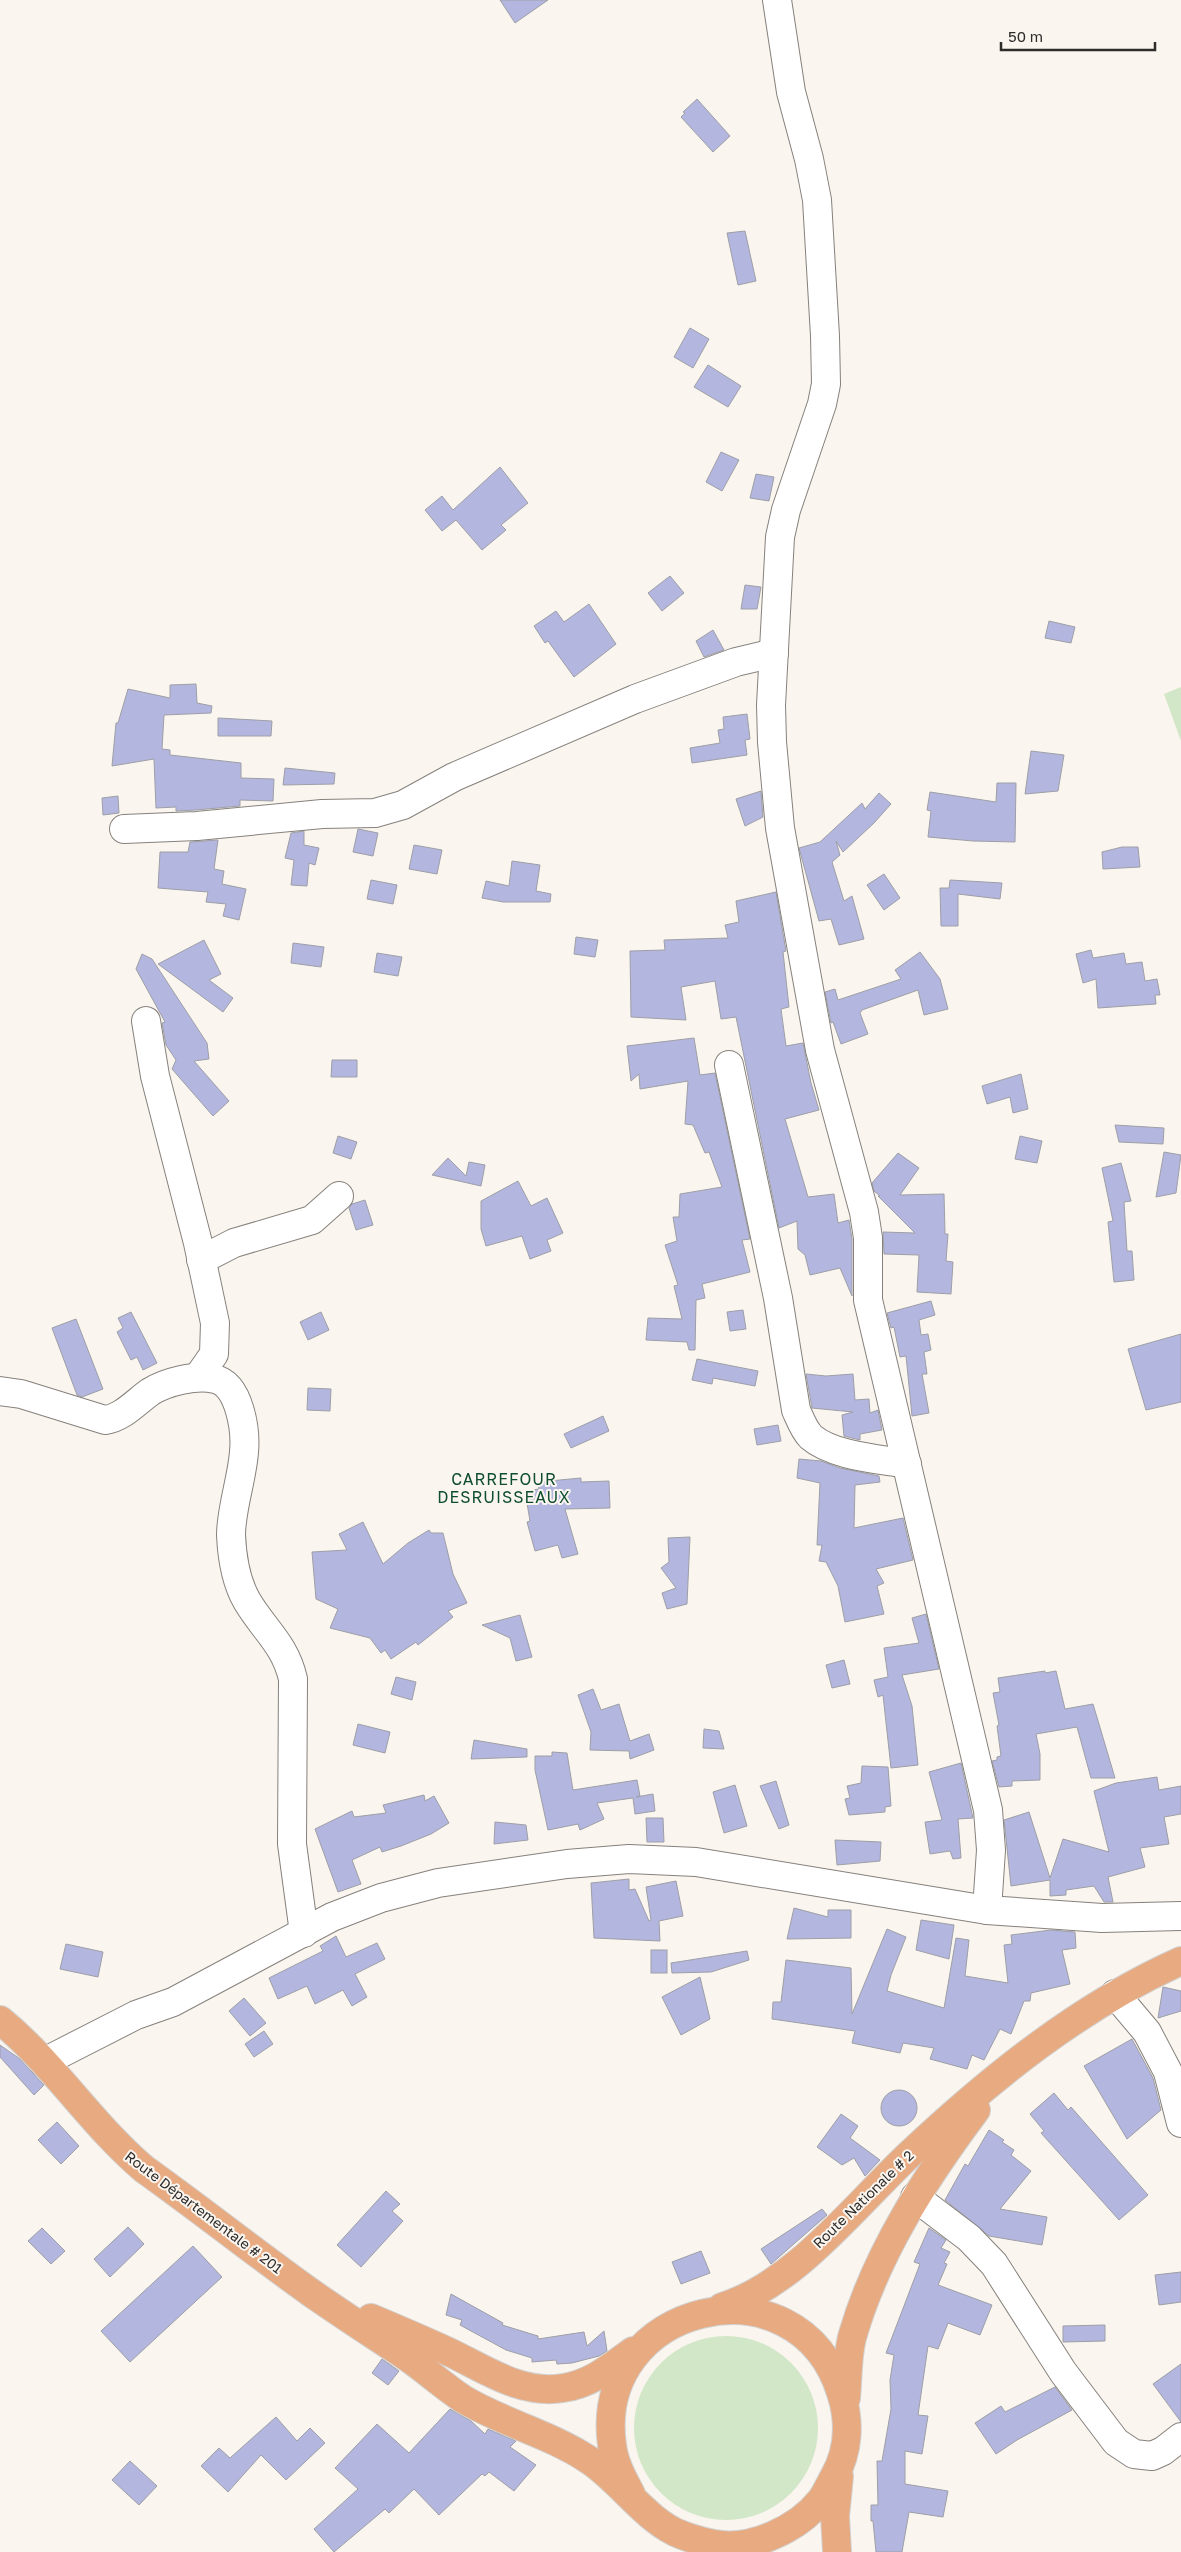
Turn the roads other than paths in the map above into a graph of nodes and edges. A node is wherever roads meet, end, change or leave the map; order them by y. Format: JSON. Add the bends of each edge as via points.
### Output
{"nodes":[{"id":1,"x":777,"y":0,"type":"edge"},
{"id":2,"x":774,"y":653,"type":"junction"},
{"id":3,"x":124,"y":829,"type":"dead end"},
{"id":4,"x":146,"y":1021,"type":"dead end"},
{"id":5,"x":729,"y":1065,"type":"dead end"},
{"id":6,"x":339,"y":1196,"type":"dead end"},
{"id":7,"x":201,"y":1260,"type":"junction"},
{"id":8,"x":198,"y":1377,"type":"junction"},
{"id":9,"x":0,"y":1391,"type":"edge"},
{"id":10,"x":907,"y":1464,"type":"junction"},
{"id":11,"x":987,"y":1910,"type":"junction"},
{"id":12,"x":1181,"y":1916,"type":"edge"},
{"id":13,"x":304,"y":1933,"type":"junction"},
{"id":14,"x":1181,"y":1961,"type":"edge"},
{"id":15,"x":1114,"y":1994,"type":"junction"},
{"id":16,"x":0,"y":2020,"type":"edge"},
{"id":17,"x":44,"y":2062,"type":"junction"},
{"id":18,"x":1003,"y":2072,"type":"junction"},
{"id":19,"x":1181,"y":2123,"type":"edge"},
{"id":20,"x":916,"y":2197,"type":"junction"},
{"id":21,"x":310,"y":2292,"type":"junction"},
{"id":22,"x":713,"y":2310,"type":"junction"},
{"id":23,"x":655,"y":2335,"type":"junction"},
{"id":24,"x":845,"y":2406,"type":"junction"},
{"id":25,"x":1181,"y":2437,"type":"edge"},
{"id":26,"x":839,"y":2467,"type":"junction"},
{"id":27,"x":630,"y":2494,"type":"junction"},
{"id":28,"x":689,"y":2543,"type":"edge"},
{"id":29,"x":837,"y":2552,"type":"edge"}],
"edges":[{"from":1,"to":2,"type":"street","via":[[792,92],[817,200],[826,384],[780,537]]},
{"from":2,"to":3,"type":"street","via":[[736,662],[635,699],[454,777],[403,805],[385,810]]},
{"from":2,"to":10,"type":"street","via":[[772,742],[780,828],[820,1050],[864,1212],[868,1238],[868,1300]]},
{"from":4,"to":7,"type":"street","via":[[155,1076]]},
{"from":5,"to":10,"type":"street","via":[[778,1298],[796,1410],[802,1424],[810,1436],[829,1447]]},
{"from":6,"to":7,"type":"street","via":[[312,1220],[234,1243]]},
{"from":7,"to":8,"type":"street","via":[[212,1301],[216,1340],[214,1354]]},
{"from":8,"to":9,"type":"street","via":[[156,1389],[117,1417],[105,1420]]},
{"from":8,"to":13,"type":"street","via":[[224,1383],[237,1400],[245,1450],[231,1534],[238,1581],[247,1601],[279,1643],[293,1679],[292,1844]]},
{"from":10,"to":11,"type":"street","via":[[988,1810],[991,1850]]},
{"from":11,"to":12,"type":"street","via":[[1102,1918]]},
{"from":11,"to":13,"type":"street","via":[[696,1862],[629,1859],[567,1864],[438,1883],[381,1898],[332,1917]]},
{"from":13,"to":17,"type":"street","via":[[173,2002],[136,2015]]},
{"from":14,"to":15,"type":"main road","name":"Route Nationale # 2"},
{"from":15,"to":18,"type":"main road","name":"Route Nationale # 2"},
{"from":15,"to":19,"type":"street","via":[[1147,2032],[1168,2072]]},
{"from":16,"to":17,"type":"main road","name":"Route Départementale # 201"},
{"from":17,"to":21,"type":"main road","name":"Route Départementale # 201","via":[[122,2151]]},
{"from":18,"to":20,"type":"main road","name":"Route Nationale # 2"},
{"from":18,"to":22,"type":"main road","name":"Route Nationale # 2","via":[[909,2155],[788,2272],[745,2300]]},
{"from":20,"to":24,"type":"main road","name":"Route Nationale # 2","via":[[871,2284],[852,2335]]},
{"from":20,"to":25,"type":"street","via":[[969,2238],[994,2264],[1063,2372],[1116,2442],[1134,2454],[1152,2456]]},
{"from":21,"to":23,"type":"main road","name":"Route Départementale # 201","via":[[506,2380],[534,2389],[562,2388],[588,2381]]},
{"from":21,"to":27,"type":"main road","name":"Route Départementale # 201","via":[[462,2398],[574,2450],[594,2462]]},
{"from":22,"to":23,"type":"main road","via":[[683,2318]]},
{"from":22,"to":24,"type":"main road","via":[[763,2314],[799,2331],[820,2352],[836,2378]]},
{"from":23,"to":27,"type":"main road","via":[[637,2352],[624,2373],[611,2421],[612,2446],[618,2470]]},
{"from":24,"to":26,"type":"main road","via":[[846,2437]]},
{"from":26,"to":28,"type":"main road","via":[[820,2501],[792,2526],[757,2541],[719,2545]]},
{"from":26,"to":29,"type":"main road","via":[[835,2516]]},
{"from":27,"to":28,"type":"main road","name":"Route Départementale # 201"}]}
